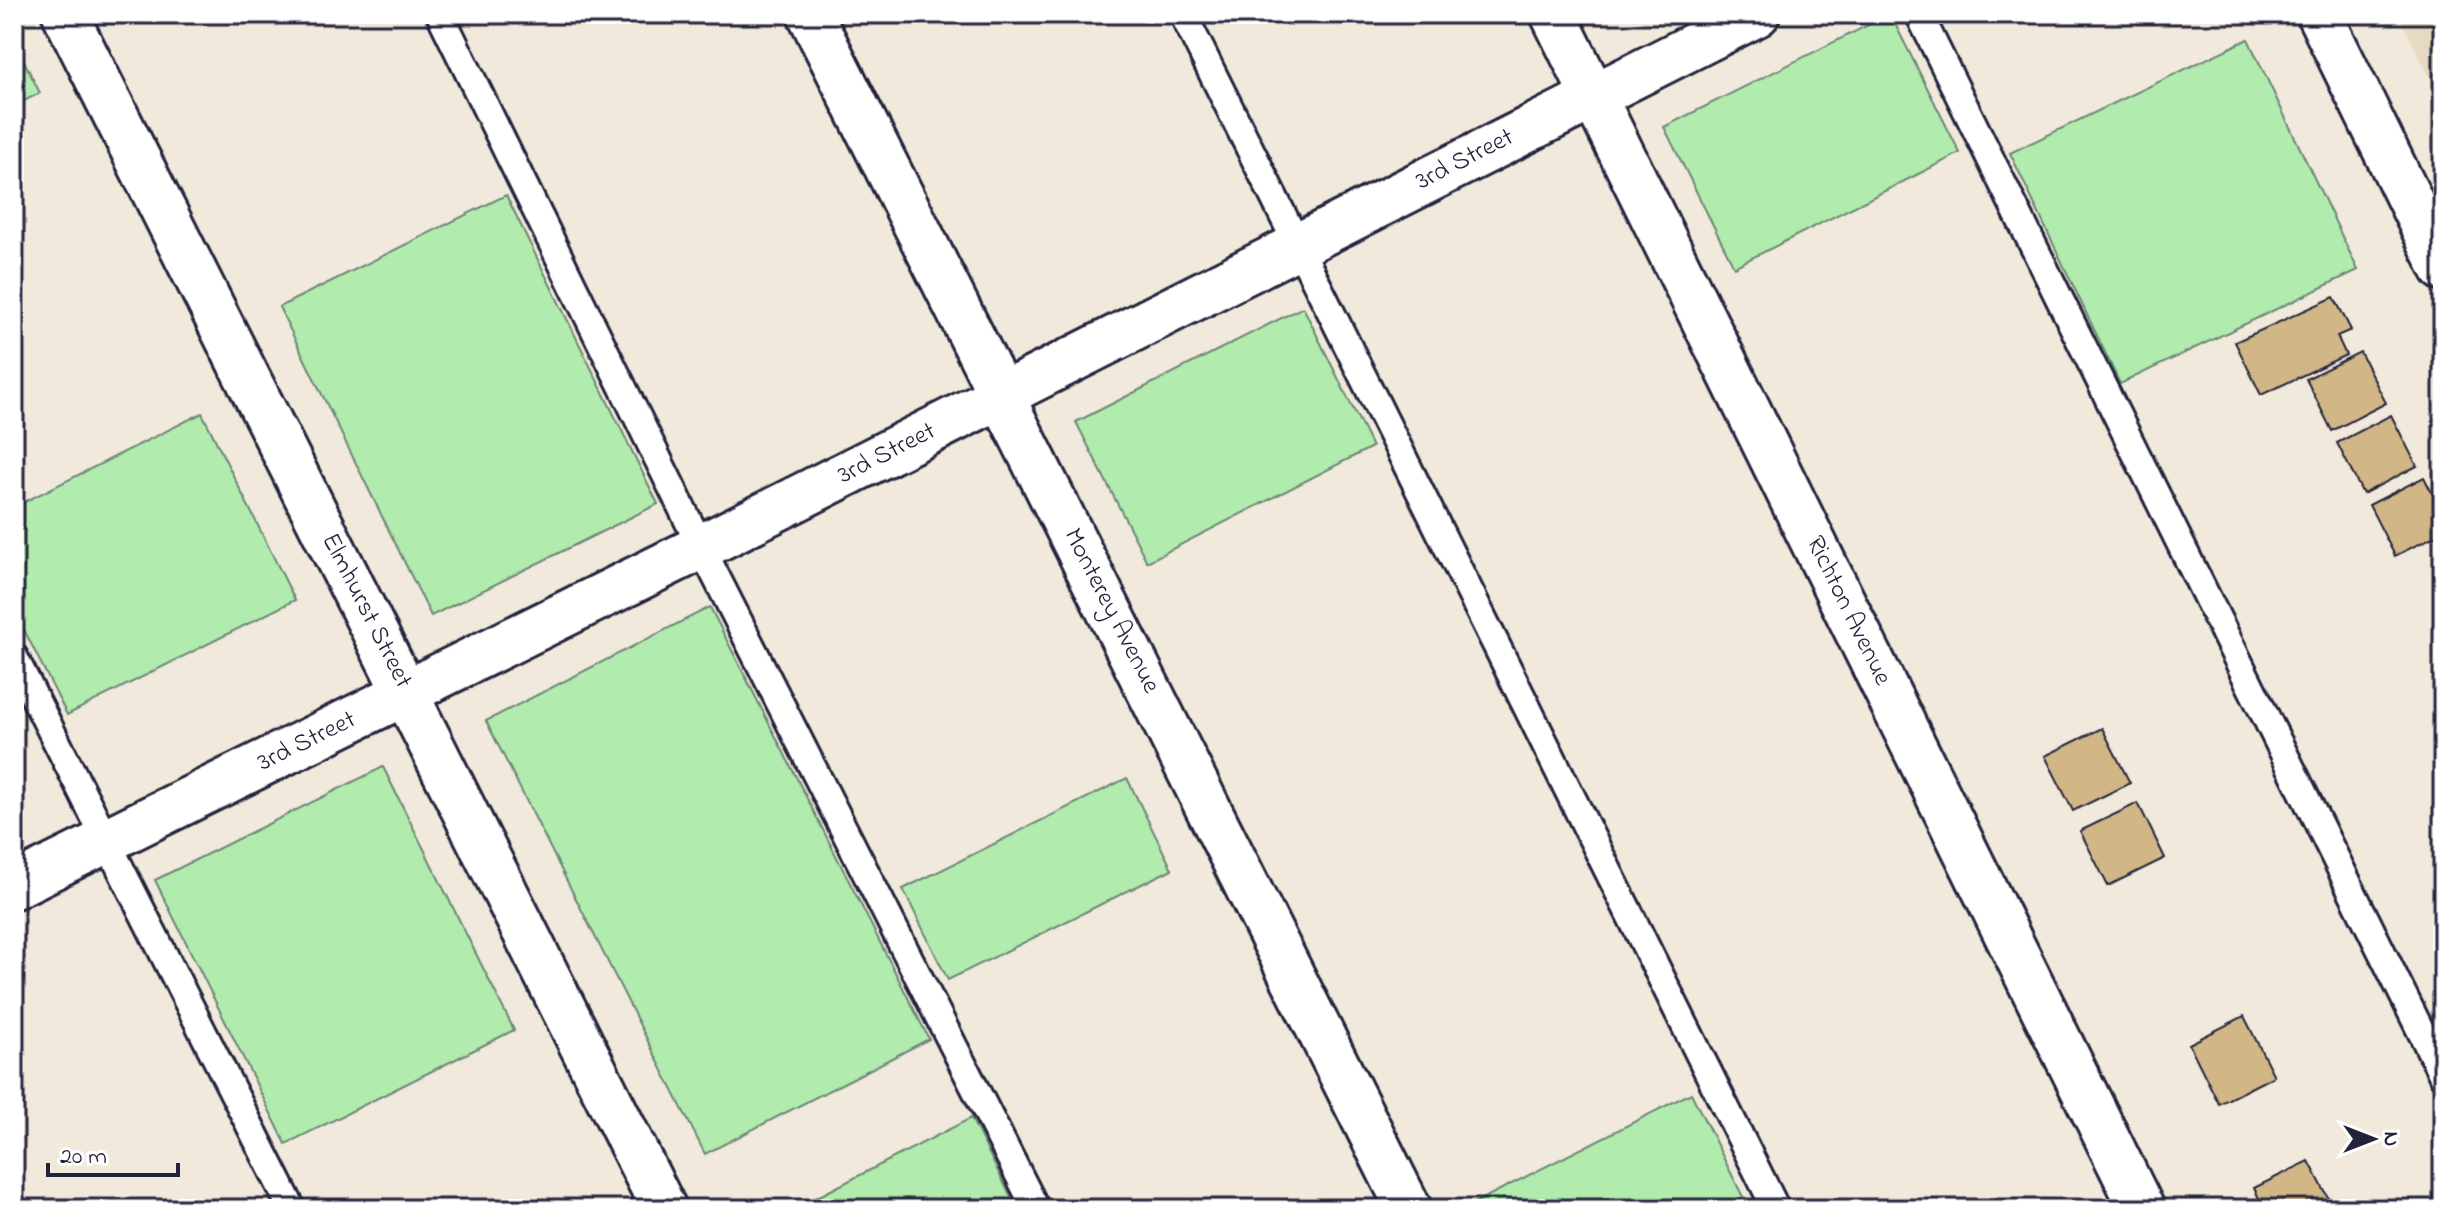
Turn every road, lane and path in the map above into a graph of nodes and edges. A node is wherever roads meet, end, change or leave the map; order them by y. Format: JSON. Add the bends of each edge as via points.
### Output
{"nodes":[{"id":1,"x":65,"y":14,"type":"edge"},
{"id":2,"x":440,"y":14,"type":"edge"},
{"id":3,"x":810,"y":14,"type":"edge"},
{"id":4,"x":1183,"y":14,"type":"edge"},
{"id":5,"x":1553,"y":14,"type":"edge"},
{"id":6,"x":1757,"y":14,"type":"edge"},
{"id":7,"x":1919,"y":14,"type":"edge"},
{"id":8,"x":2319,"y":14,"type":"edge"},
{"id":9,"x":1593,"y":95,"type":"junction"},
{"id":10,"x":1297,"y":245,"type":"junction"},
{"id":11,"x":2443,"y":268,"type":"edge"},
{"id":12,"x":1003,"y":395,"type":"junction"},
{"id":13,"x":701,"y":547,"type":"junction"},
{"id":14,"x":14,"y":657,"type":"edge"},
{"id":15,"x":407,"y":693,"type":"junction"},
{"id":16,"x":106,"y":840,"type":"junction"},
{"id":17,"x":14,"y":886,"type":"edge"},
{"id":18,"x":2443,"y":1076,"type":"edge"},
{"id":19,"x":292,"y":1209,"type":"edge"},
{"id":20,"x":664,"y":1209,"type":"edge"},
{"id":21,"x":1036,"y":1209,"type":"edge"},
{"id":22,"x":1409,"y":1209,"type":"edge"},
{"id":23,"x":1776,"y":1209,"type":"edge"},
{"id":24,"x":2142,"y":1209,"type":"edge"}],
"edges":[{"from":1,"to":15,"type":"street","name":"Elmhurst Street"},
{"from":2,"to":13,"type":"lane"},
{"from":3,"to":12,"type":"street","name":"Monterey Avenue"},
{"from":4,"to":10,"type":"lane"},
{"from":5,"to":9,"type":"street","name":"Richton Avenue"},
{"from":6,"to":9,"type":"street","name":"3rd Street"},
{"from":7,"to":18,"type":"lane"},
{"from":8,"to":11,"type":"street"},
{"from":9,"to":10,"type":"street","name":"3rd Street"},
{"from":9,"to":24,"type":"street","name":"Richton Avenue"},
{"from":10,"to":12,"type":"street","name":"3rd Street"},
{"from":10,"to":23,"type":"lane"},
{"from":12,"to":13,"type":"street","name":"3rd Street"},
{"from":12,"to":22,"type":"street","name":"Monterey Avenue"},
{"from":13,"to":15,"type":"street","name":"3rd Street"},
{"from":13,"to":21,"type":"lane"},
{"from":14,"to":16,"type":"lane"},
{"from":15,"to":16,"type":"street","name":"3rd Street"},
{"from":15,"to":20,"type":"street","name":"Elmhurst Street"},
{"from":16,"to":17,"type":"street","name":"3rd Street"},
{"from":16,"to":19,"type":"lane"}]}
